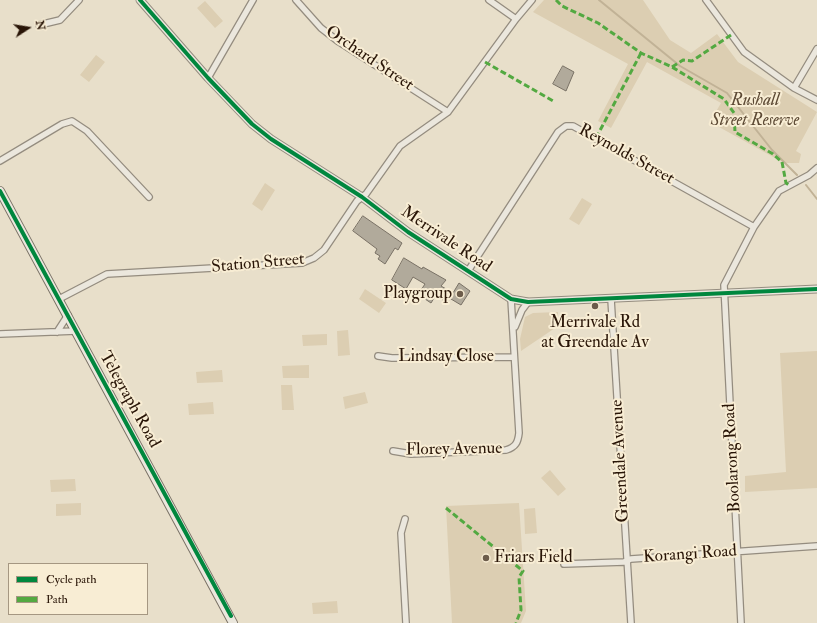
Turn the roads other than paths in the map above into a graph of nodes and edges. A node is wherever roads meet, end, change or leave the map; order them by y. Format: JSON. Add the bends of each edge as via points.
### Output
{"nodes":[{"id":1,"x":79,"y":0,"type":"edge"},
{"id":2,"x":140,"y":0,"type":"edge"},
{"id":3,"x":253,"y":0,"type":"edge"},
{"id":4,"x":296,"y":0,"type":"edge"},
{"id":5,"x":489,"y":0,"type":"edge"},
{"id":6,"x":532,"y":0,"type":"edge"},
{"id":7,"x":706,"y":0,"type":"edge"},
{"id":8,"x":516,"y":19,"type":"junction"},
{"id":9,"x":39,"y":25,"type":"dead end"},
{"id":10,"x":817,"y":49,"type":"edge"},
{"id":11,"x":208,"y":78,"type":"junction"},
{"id":12,"x":794,"y":88,"type":"junction"},
{"id":13,"x":817,"y":100,"type":"edge"},
{"id":14,"x":448,"y":112,"type":"junction"},
{"id":15,"x":0,"y":161,"type":"edge"},
{"id":16,"x":817,"y":168,"type":"edge"},
{"id":17,"x":0,"y":191,"type":"edge"},
{"id":18,"x":362,"y":197,"type":"junction"},
{"id":19,"x":148,"y":198,"type":"dead end"},
{"id":20,"x":754,"y":227,"type":"junction"},
{"id":21,"x":468,"y":271,"type":"junction"},
{"id":22,"x":817,"y":289,"type":"edge"},
{"id":23,"x":724,"y":293,"type":"junction"},
{"id":24,"x":59,"y":299,"type":"junction"},
{"id":25,"x":511,"y":299,"type":"junction"},
{"id":26,"x":611,"y":299,"type":"junction"},
{"id":27,"x":528,"y":302,"type":"junction"},
{"id":28,"x":68,"y":315,"type":"junction"},
{"id":29,"x":514,"y":329,"type":"junction"},
{"id":30,"x":76,"y":331,"type":"junction"},
{"id":31,"x":57,"y":332,"type":"junction"},
{"id":32,"x":0,"y":334,"type":"edge"},
{"id":33,"x":378,"y":356,"type":"dead end"},
{"id":34,"x":514,"y":357,"type":"junction"},
{"id":35,"x":393,"y":451,"type":"dead end"},
{"id":36,"x":405,"y":519,"type":"dead end"},
{"id":37,"x":817,"y":546,"type":"edge"},
{"id":38,"x":738,"y":553,"type":"junction"},
{"id":39,"x":627,"y":561,"type":"junction"},
{"id":40,"x":564,"y":564,"type":"dead end"},
{"id":41,"x":233,"y":623,"type":"edge"},
{"id":42,"x":406,"y":623,"type":"edge"},
{"id":43,"x":631,"y":623,"type":"edge"},
{"id":44,"x":741,"y":623,"type":"edge"}],
"edges":[{"from":1,"to":9,"type":"street","via":[[60,20]]},
{"from":2,"to":11,"type":"street","name":"Merrivale Road"},
{"from":3,"to":11,"type":"street"},
{"from":4,"to":14,"type":"street","name":"Orchard Street","via":[[321,28],[339,42]]},
{"from":5,"to":8,"type":"street"},
{"from":6,"to":8,"type":"street","name":"Station Street"},
{"from":7,"to":12,"type":"street","via":[[744,52]]},
{"from":8,"to":14,"type":"street","name":"Station Street"},
{"from":10,"to":12,"type":"street"},
{"from":11,"to":18,"type":"street","name":"Merrivale Road","via":[[252,124]]},
{"from":12,"to":13,"type":"street"},
{"from":14,"to":18,"type":"street","name":"Station Street","via":[[400,146]]},
{"from":15,"to":19,"type":"street","via":[[62,124],[72,121],[87,131]]},
{"from":16,"to":20,"type":"street","name":"Boolarong Road","via":[[779,191]]},
{"from":17,"to":24,"type":"main road","name":"Telegraph Road"},
{"from":18,"to":21,"type":"street","name":"Merrivale Road","via":[[408,232]]},
{"from":18,"to":24,"type":"street","name":"Station Street","via":[[324,250],[308,261],[107,274]]},
{"from":20,"to":21,"type":"street","name":"Reynolds Street","via":[[602,141],[573,126],[566,126],[558,132]]},
{"from":20,"to":23,"type":"street","name":"Boolarong Road","via":[[725,281]]},
{"from":21,"to":25,"type":"street","name":"Merrivale Road"},
{"from":22,"to":23,"type":"street","name":"Merrivale Road"},
{"from":23,"to":26,"type":"street","name":"Merrivale Road"},
{"from":23,"to":38,"type":"street","name":"Boolarong Road"},
{"from":24,"to":28,"type":"main road","name":"Telegraph Road"},
{"from":25,"to":27,"type":"street","name":"Merrivale Road"},
{"from":25,"to":29,"type":"street","name":"Florey Avenue"},
{"from":26,"to":27,"type":"street","name":"Merrivale Road"},
{"from":26,"to":39,"type":"street","name":"Greendale Avenue"},
{"from":27,"to":29,"type":"street","name":"Florey Avenue"},
{"from":28,"to":30,"type":"main road","name":"Telegraph Road"},
{"from":28,"to":31,"type":"street"},
{"from":29,"to":34,"type":"street","name":"Florey Avenue"},
{"from":30,"to":31,"type":"street"},
{"from":30,"to":41,"type":"main road","name":"Telegraph Road"},
{"from":31,"to":32,"type":"street"},
{"from":33,"to":34,"type":"street","name":"Lindsay Close"},
{"from":34,"to":35,"type":"street","name":"Florey Avenue","via":[[519,433],[515,446],[506,450],[411,454]]},
{"from":36,"to":42,"type":"street","via":[[401,533]]},
{"from":37,"to":38,"type":"street","name":"Korangi Road"},
{"from":38,"to":39,"type":"street","name":"Korangi Road"},
{"from":38,"to":44,"type":"street","name":"Boolarong Road"},
{"from":39,"to":40,"type":"street","name":"Korangi Road"},
{"from":39,"to":43,"type":"street","name":"Greendale Avenue"}]}
